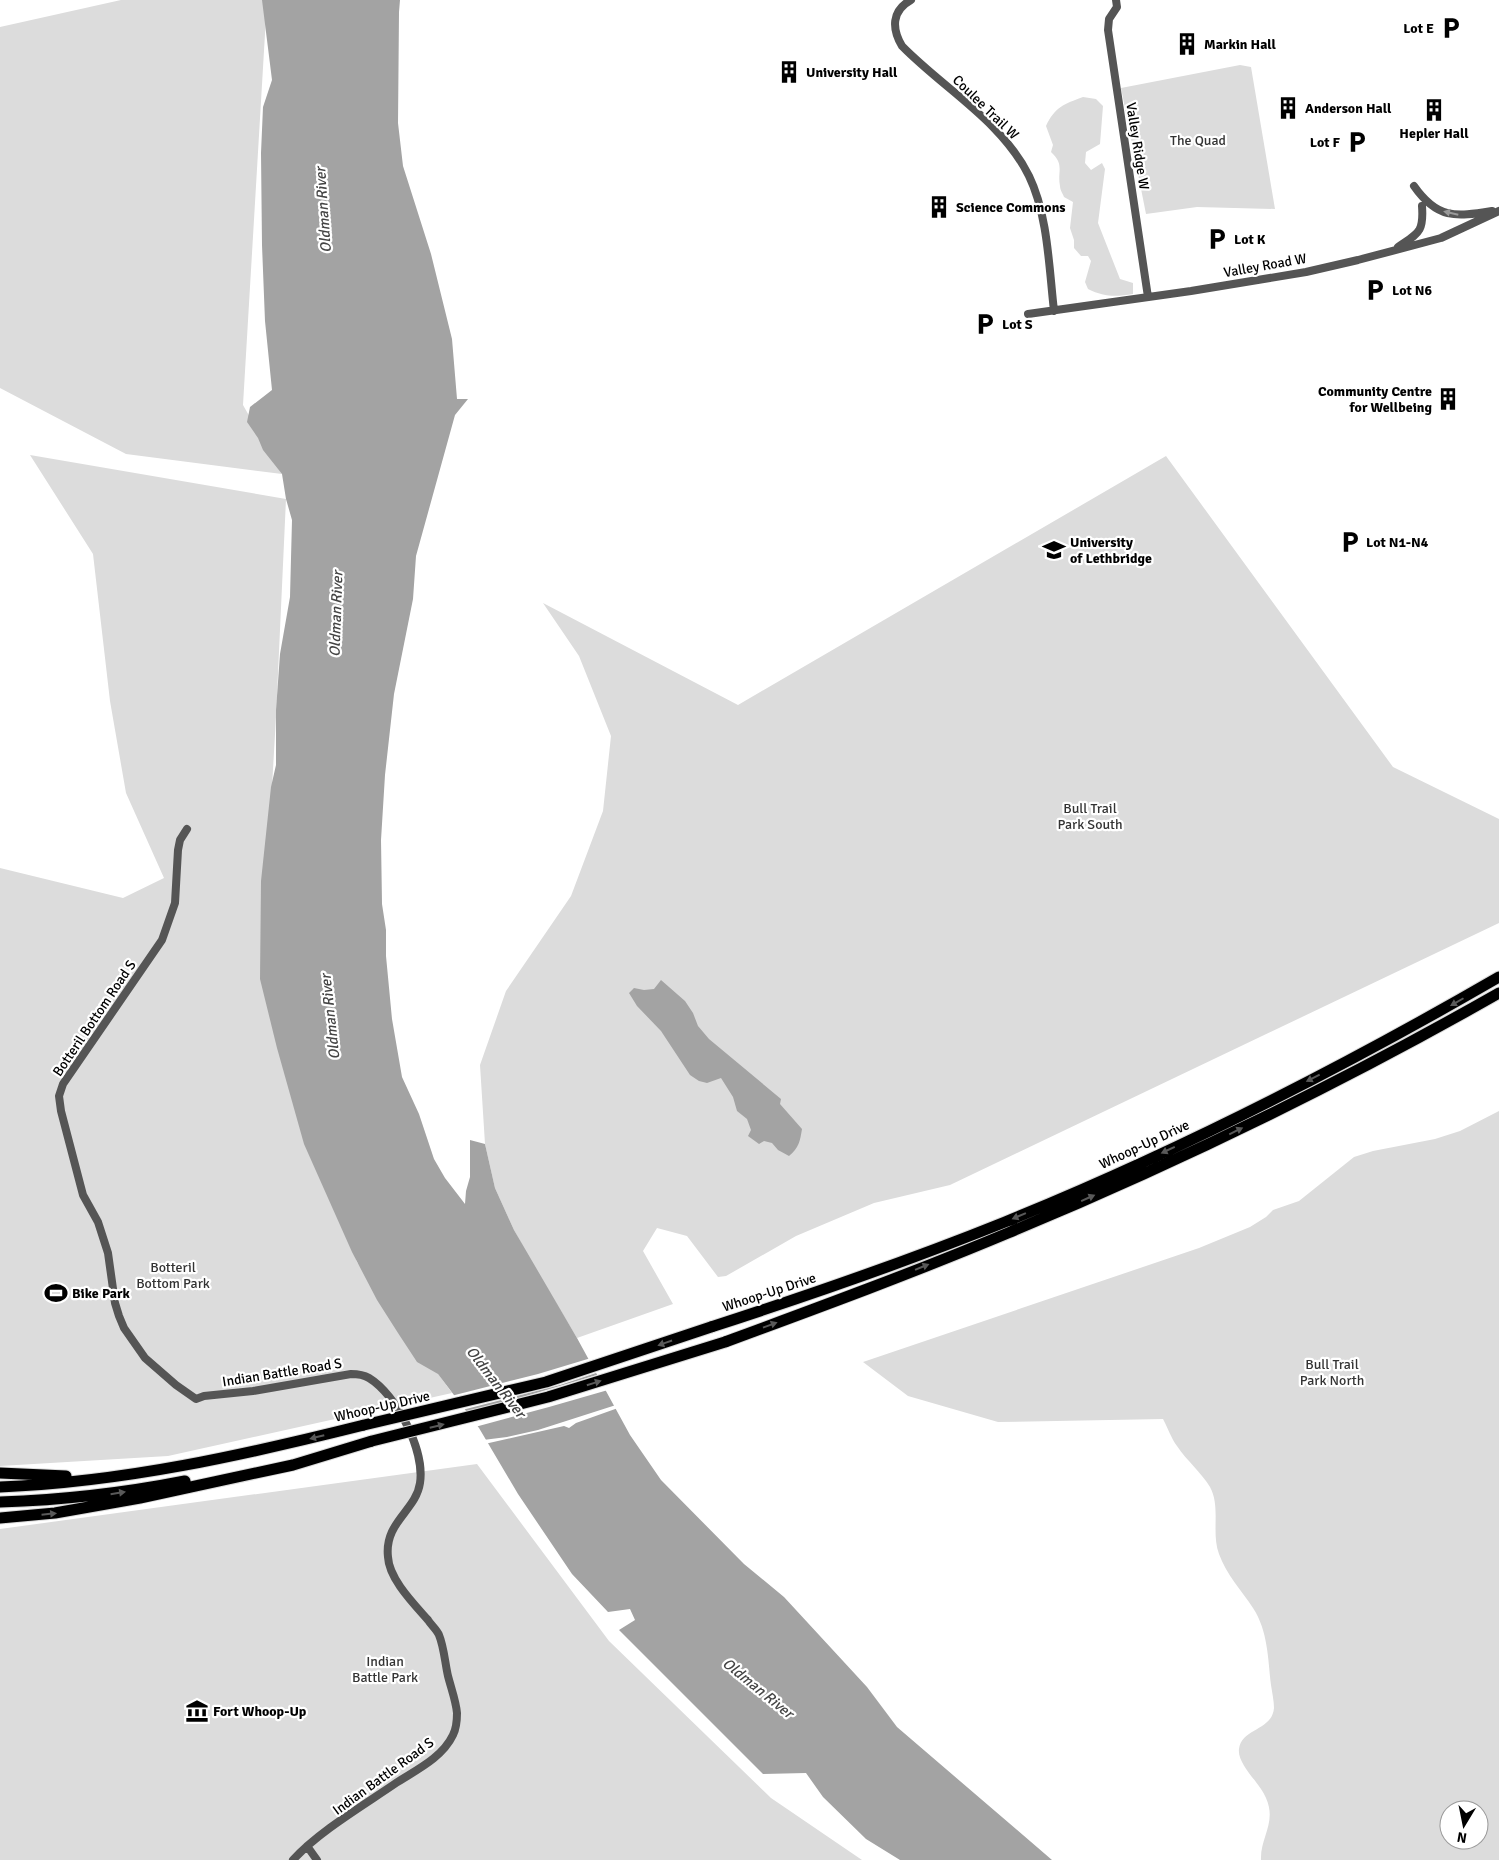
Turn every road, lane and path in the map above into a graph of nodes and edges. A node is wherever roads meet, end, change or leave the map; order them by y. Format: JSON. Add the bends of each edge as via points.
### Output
{"nodes":[{"id":1,"x":911,"y":0,"type":"edge"},
{"id":2,"x":1116,"y":0,"type":"edge"},
{"id":3,"x":1414,"y":186,"type":"dead end"},
{"id":4,"x":1422,"y":206,"type":"dead end"},
{"id":5,"x":1499,"y":211,"type":"edge"},
{"id":6,"x":1391,"y":252,"type":"junction"},
{"id":7,"x":1148,"y":297,"type":"junction"},
{"id":8,"x":1054,"y":311,"type":"junction"},
{"id":9,"x":1028,"y":314,"type":"dead end"},
{"id":10,"x":187,"y":829,"type":"dead end"},
{"id":11,"x":1499,"y":978,"type":"edge"},
{"id":12,"x":1499,"y":993,"type":"edge"},
{"id":13,"x":196,"y":1399,"type":"joint"},
{"id":14,"x":372,"y":1442,"type":"junction"},
{"id":15,"x":0,"y":1473,"type":"edge"},
{"id":16,"x":108,"y":1478,"type":"junction"},
{"id":17,"x":0,"y":1487,"type":"edge"},
{"id":18,"x":0,"y":1502,"type":"edge"},
{"id":19,"x":0,"y":1518,"type":"edge"},
{"id":20,"x":307,"y":1846,"type":"junction"},
{"id":21,"x":293,"y":1860,"type":"edge"},
{"id":22,"x":317,"y":1860,"type":"edge"}],
"edges":[{"from":1,"to":8,"type":"street","name":"Coulee Trail W","via":[[900,9],[894,26],[902,46],[998,134],[1030,177],[1041,211]]},
{"from":2,"to":7,"type":"street","name":"Valley Ridge W","via":[[1117,7],[1109,19],[1108,30]]},
{"from":5,"to":3,"type":"street","one_way":true,"via":[[1467,215],[1447,213],[1429,205]]},
{"from":4,"to":6,"type":"street","via":[[1422,229]]},
{"from":5,"to":6,"type":"street","name":"Valley Road W","via":[[1441,238]]},
{"from":6,"to":7,"type":"street","name":"Valley Road W","via":[[1306,272]]},
{"from":7,"to":8,"type":"street","name":"Valley Road W"},
{"from":8,"to":9,"type":"street","name":"Valley Road W"},
{"from":10,"to":13,"type":"street","name":"Botteril Bottom Road S","via":[[178,850],[175,903],[162,940],[63,1084],[59,1105],[84,1195],[98,1222],[108,1253],[115,1303],[124,1328],[145,1358]]},
{"from":11,"to":16,"type":"highway","name":"Whoop-Up Drive","one_way":true,"bridge":true,"via":[[1357,1057],[1200,1135],[1006,1222],[820,1291],[546,1382],[279,1446]]},
{"from":14,"to":12,"type":"highway","name":"Whoop-Up Drive","one_way":true,"bridge":true,"via":[[548,1397],[725,1342],[960,1252],[1122,1184],[1286,1107]]},
{"from":13,"to":20,"type":"street","name":"Indian Battle Road S","via":[[360,1374],[379,1385],[396,1407],[418,1454],[421,1476],[418,1490],[392,1530],[387,1556],[395,1578],[439,1634],[457,1712],[454,1734],[430,1761]]},
{"from":18,"to":14,"type":"highway","name":"Whoop-Up Drive","one_way":true,"via":[[113,1494]]},
{"from":19,"to":14,"type":"highway","one_way":true,"via":[[55,1513],[140,1498],[293,1464]]},
{"from":15,"to":16,"type":"highway"},
{"from":16,"to":17,"type":"highway","name":"Whoop-Up Drive"},
{"from":20,"to":21,"type":"street","name":"Indian Battle Road S"},
{"from":20,"to":22,"type":"street"}]}
